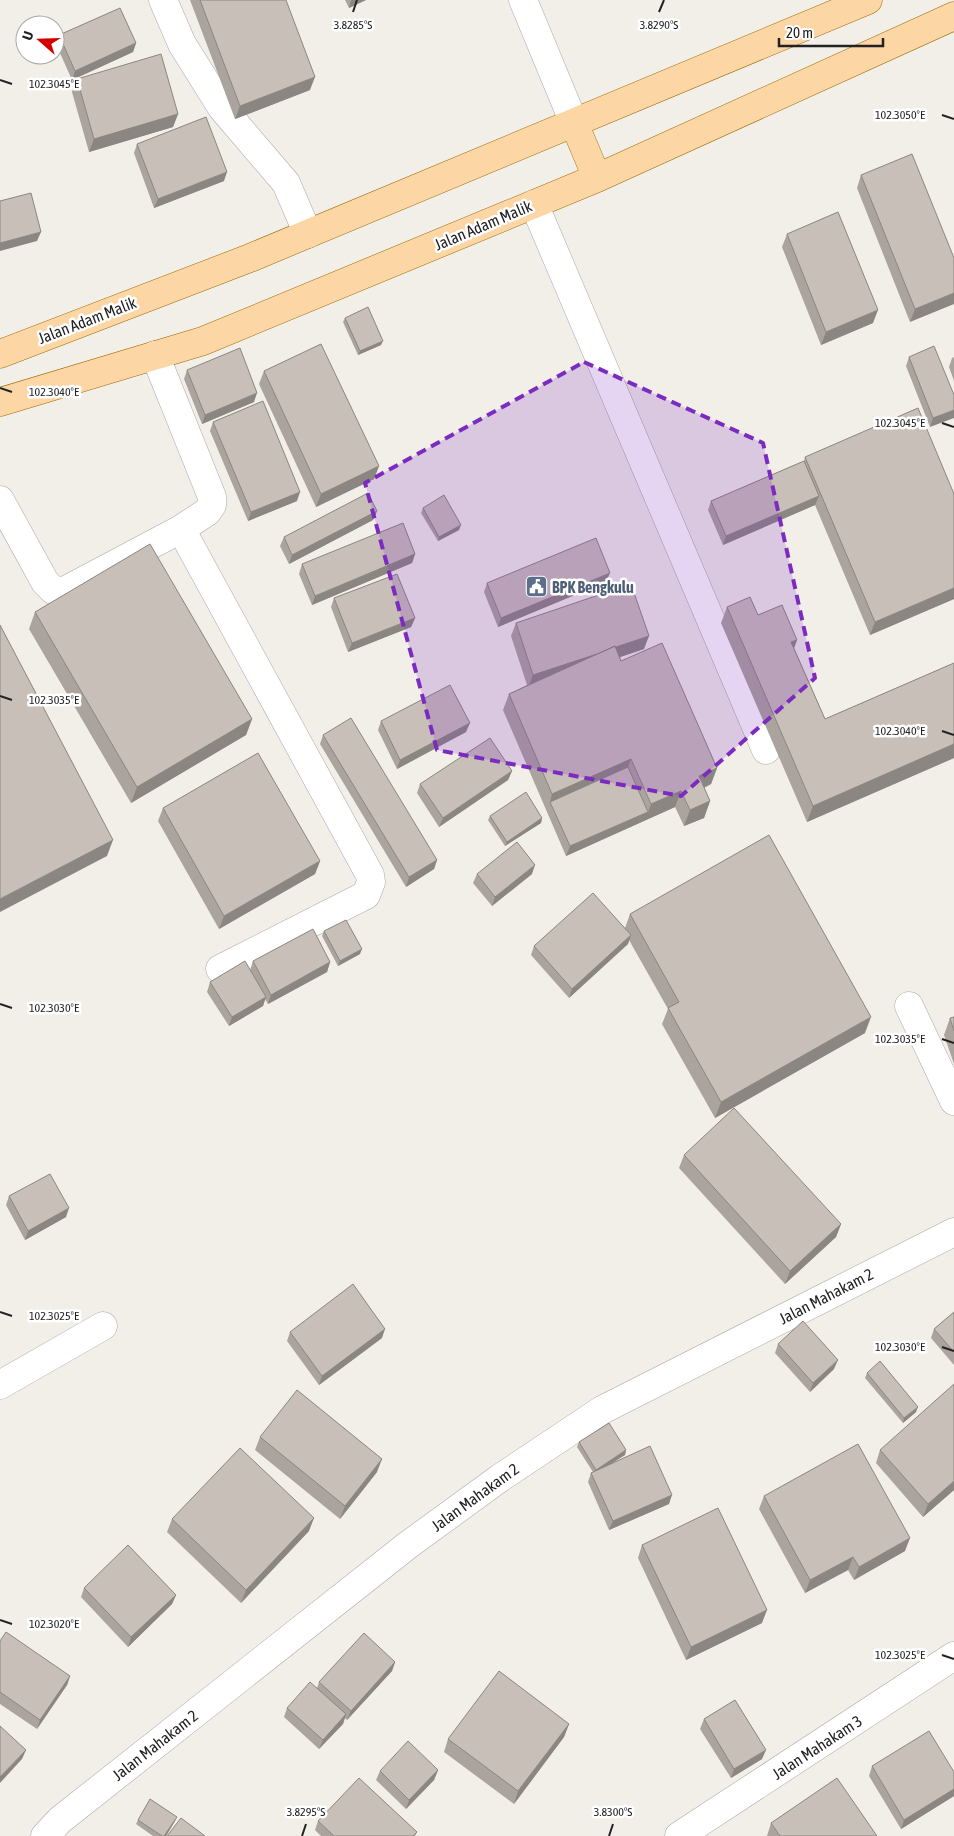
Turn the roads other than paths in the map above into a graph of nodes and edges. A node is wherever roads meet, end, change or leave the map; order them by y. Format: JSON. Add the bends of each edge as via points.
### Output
{"nodes":[{"id":1,"x":163,"y":0,"type":"edge"},
{"id":2,"x":523,"y":0,"type":"edge"},
{"id":3,"x":868,"y":0,"type":"edge"},
{"id":4,"x":954,"y":16,"type":"edge"},
{"id":5,"x":574,"y":123,"type":"junction"},
{"id":6,"x":597,"y":178,"type":"junction"},
{"id":7,"x":534,"y":204,"type":"junction"},
{"id":8,"x":308,"y":234,"type":"junction"},
{"id":9,"x":0,"y":354,"type":"edge"},
{"id":10,"x":155,"y":356,"type":"junction"},
{"id":11,"x":0,"y":402,"type":"edge"},
{"id":12,"x":0,"y":500,"type":"edge"},
{"id":13,"x":181,"y":529,"type":"junction"},
{"id":14,"x":766,"y":750,"type":"dead end"},
{"id":15,"x":220,"y":969,"type":"dead end"},
{"id":16,"x":909,"y":1006,"type":"dead end"},
{"id":17,"x":954,"y":1101,"type":"edge"},
{"id":18,"x":954,"y":1232,"type":"edge"},
{"id":19,"x":103,"y":1326,"type":"dead end"},
{"id":20,"x":0,"y":1385,"type":"edge"},
{"id":21,"x":954,"y":1656,"type":"edge"},
{"id":22,"x":45,"y":1836,"type":"edge"},
{"id":23,"x":679,"y":1836,"type":"edge"}],
"edges":[{"from":1,"to":8,"type":"street","via":[[182,44],[222,108],[286,183]]},
{"from":2,"to":5,"type":"street"},
{"from":3,"to":5,"type":"main road","name":"Jalan Adam Malik"},
{"from":4,"to":6,"type":"main road","name":"Jalan Adam Malik"},
{"from":5,"to":6,"type":"main road"},
{"from":5,"to":8,"type":"main road","name":"Jalan Adam Malik"},
{"from":6,"to":7,"type":"main road","name":"Jalan Adam Malik"},
{"from":7,"to":10,"type":"main road","name":"Jalan Adam Malik","via":[[203,341]]},
{"from":7,"to":14,"type":"street"},
{"from":8,"to":9,"type":"main road","name":"Jalan Adam Malik"},
{"from":10,"to":11,"type":"main road","name":"Jalan Adam Malik"},
{"from":10,"to":13,"type":"street","via":[[212,497],[212,505],[207,512]]},
{"from":12,"to":13,"type":"street","via":[[45,582],[53,590],[64,591]]},
{"from":13,"to":15,"type":"street","via":[[372,882],[366,895]]},
{"from":16,"to":17,"type":"street"},
{"from":18,"to":22,"type":"street","name":"Jalan Mahakam 2","via":[[602,1410],[516,1467],[408,1545],[60,1820]]},
{"from":19,"to":20,"type":"street"},
{"from":21,"to":23,"type":"street","name":"Jalan Mahakam 3"}]}
